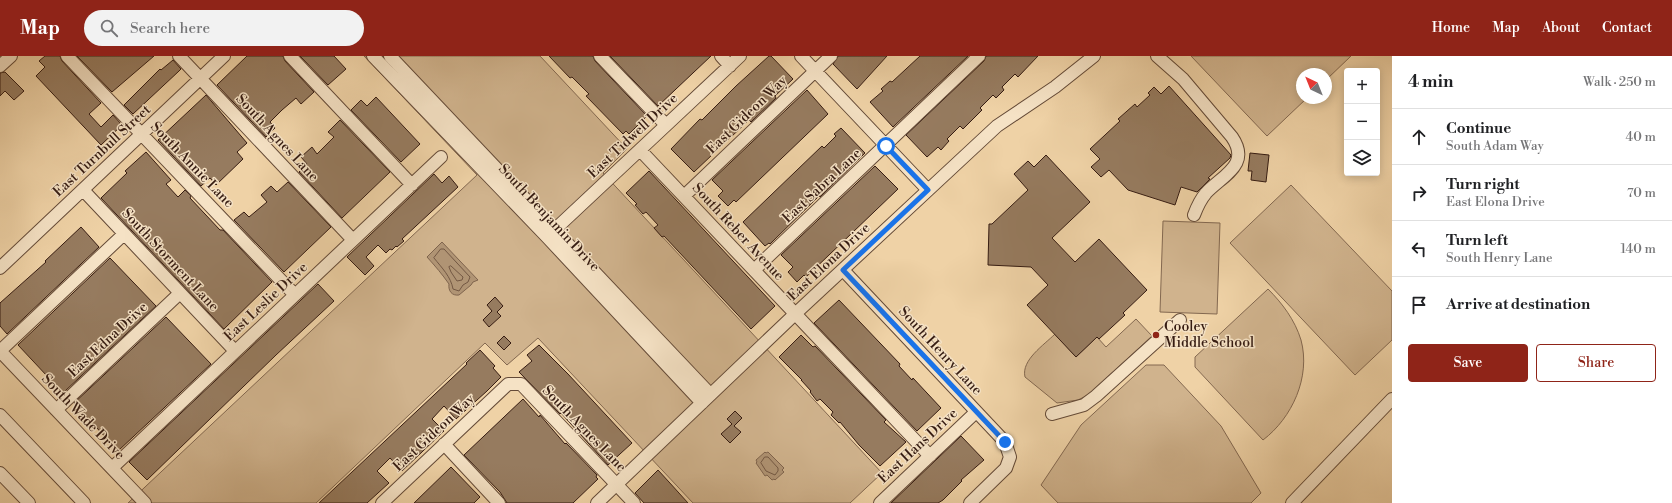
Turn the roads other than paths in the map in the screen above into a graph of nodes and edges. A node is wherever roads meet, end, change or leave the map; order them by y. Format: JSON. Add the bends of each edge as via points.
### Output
{"nodes":[{"id":1,"x":11,"y":56,"type":"edge"},
{"id":2,"x":67,"y":56,"type":"edge"},
{"id":3,"x":179,"y":56,"type":"edge"},
{"id":4,"x":224,"y":56,"type":"edge"},
{"id":5,"x":290,"y":56,"type":"edge"},
{"id":6,"x":373,"y":56,"type":"edge"},
{"id":7,"x":390,"y":56,"type":"edge"},
{"id":8,"x":600,"y":56,"type":"edge"},
{"id":9,"x":721,"y":56,"type":"edge"},
{"id":10,"x":740,"y":56,"type":"edge"},
{"id":11,"x":802,"y":56,"type":"edge"},
{"id":12,"x":831,"y":56,"type":"edge"},
{"id":13,"x":979,"y":56,"type":"edge"},
{"id":14,"x":1094,"y":56,"type":"edge"},
{"id":15,"x":1156,"y":56,"type":"edge"},
{"id":16,"x":0,"y":66,"type":"edge"},
{"id":17,"x":730,"y":66,"type":"junction"},
{"id":18,"x":815,"y":71,"type":"junction"},
{"id":19,"x":200,"y":79,"type":"junction"},
{"id":20,"x":666,"y":125,"type":"junction"},
{"id":21,"x":141,"y":134,"type":"junction"},
{"id":22,"x":886,"y":146,"type":"junction"},
{"id":23,"x":640,"y":150,"type":"junction"},
{"id":24,"x":441,"y":157,"type":"dead end"},
{"id":25,"x":412,"y":185,"type":"junction"},
{"id":26,"x":82,"y":190,"type":"junction"},
{"id":27,"x":928,"y":190,"type":"junction"},
{"id":28,"x":684,"y":196,"type":"junction"},
{"id":29,"x":1194,"y":215,"type":"dead end"},
{"id":30,"x":551,"y":233,"type":"junction"},
{"id":31,"x":124,"y":234,"type":"junction"},
{"id":32,"x":353,"y":240,"type":"junction"},
{"id":33,"x":0,"y":268,"type":"edge"},
{"id":34,"x":754,"y":270,"type":"junction"},
{"id":35,"x":843,"y":270,"type":"junction"},
{"id":36,"x":180,"y":293,"type":"junction"},
{"id":37,"x":295,"y":295,"type":"junction"},
{"id":38,"x":795,"y":314,"type":"junction"},
{"id":39,"x":1180,"y":320,"type":"dead end"},
{"id":40,"x":0,"y":351,"type":"edge"},
{"id":41,"x":236,"y":351,"type":"junction"},
{"id":42,"x":508,"y":384,"type":"joint"},
{"id":43,"x":710,"y":394,"type":"junction"},
{"id":44,"x":1392,"y":399,"type":"edge"},
{"id":45,"x":702,"y":403,"type":"junction"},
{"id":46,"x":56,"y":410,"type":"junction"},
{"id":47,"x":976,"y":412,"type":"junction"},
{"id":48,"x":1052,"y":414,"type":"dead end"},
{"id":49,"x":0,"y":415,"type":"edge"},
{"id":50,"x":444,"y":444,"type":"junction"},
{"id":51,"x":930,"y":456,"type":"junction"},
{"id":52,"x":112,"y":468,"type":"junction"},
{"id":53,"x":0,"y":473,"type":"edge"},
{"id":54,"x":616,"y":484,"type":"junction"},
{"id":55,"x":29,"y":503,"type":"edge"},
{"id":56,"x":84,"y":503,"type":"edge"},
{"id":57,"x":145,"y":503,"type":"edge"},
{"id":58,"x":382,"y":503,"type":"edge"},
{"id":59,"x":499,"y":503,"type":"edge"},
{"id":60,"x":596,"y":503,"type":"edge"},
{"id":61,"x":634,"y":503,"type":"edge"},
{"id":62,"x":880,"y":503,"type":"edge"},
{"id":63,"x":970,"y":503,"type":"edge"},
{"id":64,"x":1292,"y":503,"type":"edge"}],
"edges":[{"from":1,"to":16,"type":"street"},
{"from":2,"to":21,"type":"street","name":"South Annie Lane"},
{"from":3,"to":19,"type":"street","name":"South Agnes Lane"},
{"from":4,"to":19,"type":"street","name":"East Turnbull Street"},
{"from":5,"to":25,"type":"street"},
{"from":6,"to":30,"type":"street","name":"South Benjamin Drive"},
{"from":7,"to":30,"type":"street","name":"South Benjamin Drive"},
{"from":8,"to":20,"type":"street"},
{"from":9,"to":17,"type":"street"},
{"from":10,"to":17,"type":"street","name":"East Tidwell Drive"},
{"from":11,"to":18,"type":"street"},
{"from":12,"to":18,"type":"street","name":"East Gideon Way"},
{"from":13,"to":22,"type":"street","name":"East Sabra Lane"},
{"from":14,"to":27,"type":"street","name":"East Elona Drive","via":[[1055,87],[997,126]]},
{"from":15,"to":29,"type":"street","via":[[1183,79],[1237,144],[1239,154],[1236,165],[1206,193]]},
{"from":17,"to":20,"type":"street","name":"East Tidwell Drive"},
{"from":18,"to":22,"type":"street"},
{"from":18,"to":28,"type":"street","name":"East Gideon Way"},
{"from":19,"to":21,"type":"street","name":"East Turnbull Street"},
{"from":19,"to":32,"type":"street","name":"South Agnes Lane"},
{"from":20,"to":23,"type":"street","name":"East Tidwell Drive"},
{"from":21,"to":26,"type":"street","name":"East Turnbull Street"},
{"from":21,"to":37,"type":"street","name":"South Annie Lane"},
{"from":22,"to":27,"type":"street"},
{"from":22,"to":34,"type":"street","name":"East Sabra Lane"},
{"from":23,"to":28,"type":"street","name":"South Reber Avenue"},
{"from":23,"to":30,"type":"street","name":"East Tidwell Drive"},
{"from":24,"to":25,"type":"street","name":"East Leslie Drive"},
{"from":25,"to":32,"type":"street","name":"East Leslie Drive"},
{"from":26,"to":31,"type":"street","name":"South Storment Lane"},
{"from":26,"to":33,"type":"street","name":"East Turnbull Street"},
{"from":27,"to":35,"type":"street","name":"East Elona Drive"},
{"from":28,"to":34,"type":"street","name":"South Reber Avenue"},
{"from":30,"to":43,"type":"street","name":"South Benjamin Drive"},
{"from":30,"to":45,"type":"street","name":"South Benjamin Drive"},
{"from":31,"to":36,"type":"street","name":"South Storment Lane"},
{"from":31,"to":40,"type":"street"},
{"from":32,"to":37,"type":"street","name":"East Leslie Drive"},
{"from":34,"to":38,"type":"street","name":"South Reber Avenue"},
{"from":35,"to":38,"type":"street","name":"East Elona Drive"},
{"from":35,"to":47,"type":"street","name":"South Henry Lane"},
{"from":36,"to":41,"type":"street","name":"South Storment Lane"},
{"from":36,"to":46,"type":"street","name":"East Edna Drive"},
{"from":37,"to":41,"type":"street","name":"East Leslie Drive"},
{"from":38,"to":43,"type":"street","name":"East Elona Drive"},
{"from":38,"to":51,"type":"street","name":"South Reber Avenue"},
{"from":39,"to":48,"type":"street","via":[[1084,405]]},
{"from":40,"to":46,"type":"street","name":"South Wade Drive"},
{"from":41,"to":52,"type":"street","name":"East Leslie Drive"},
{"from":42,"to":50,"type":"street","name":"East Gideon Way"},
{"from":42,"to":54,"type":"street","name":"South Agnes Lane","via":[[521,384]]},
{"from":43,"to":45,"type":"street","name":"East Elona Drive"},
{"from":44,"to":64,"type":"street"},
{"from":45,"to":54,"type":"street","name":"East Elona Drive"},
{"from":46,"to":52,"type":"street","name":"South Wade Drive"},
{"from":47,"to":51,"type":"street","name":"East Hans Drive"},
{"from":47,"to":63,"type":"street","name":"South Henry Lane","via":[[1005,442],[1010,456],[1006,468]]},
{"from":49,"to":56,"type":"street"},
{"from":50,"to":58,"type":"street","name":"East Gideon Way"},
{"from":50,"to":59,"type":"street"},
{"from":51,"to":62,"type":"street","name":"East Hans Drive"},
{"from":52,"to":57,"type":"street","name":"South Wade Drive"},
{"from":53,"to":55,"type":"street"},
{"from":54,"to":60,"type":"street","name":"East Elona Drive"},
{"from":54,"to":61,"type":"street","name":"South Agnes Lane"}]}
